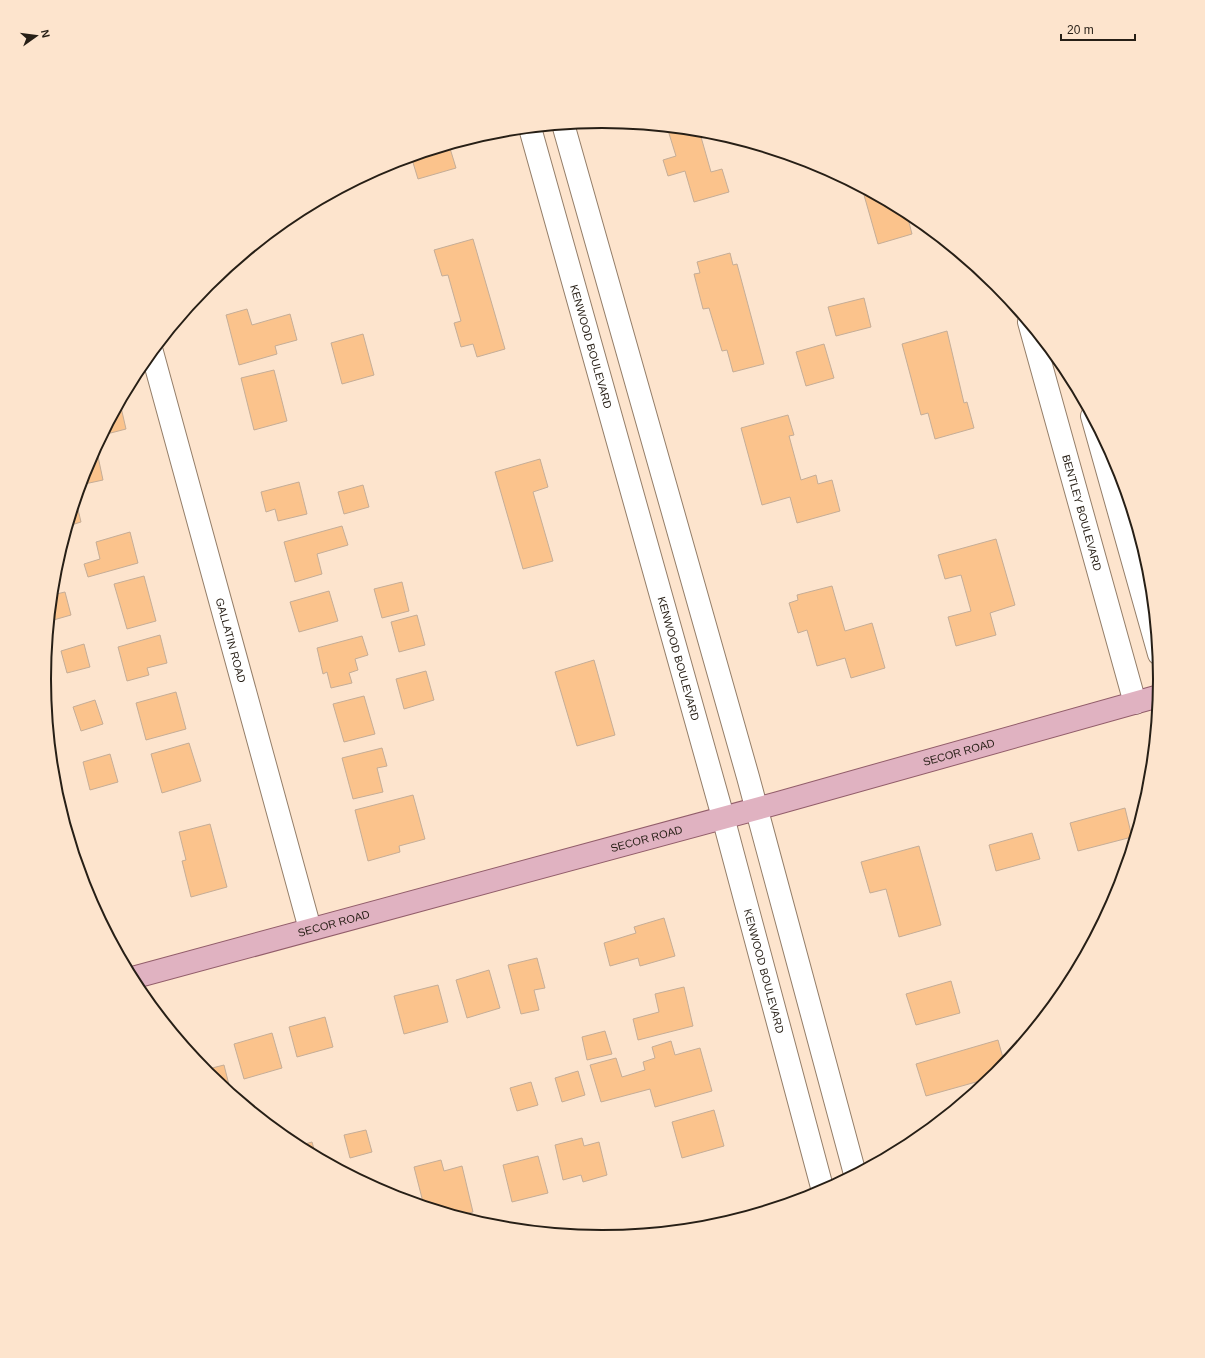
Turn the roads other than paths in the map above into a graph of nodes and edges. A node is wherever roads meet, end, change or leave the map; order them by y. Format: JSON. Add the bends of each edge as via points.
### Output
{"nodes":[{"id":1,"x":564,"y":129,"type":"edge"},
{"id":2,"x":531,"y":132,"type":"edge"},
{"id":3,"x":1032,"y":334,"type":"edge"},
{"id":4,"x":154,"y":359,"type":"edge"},
{"id":5,"x":1098,"y":437,"type":"edge"},
{"id":6,"x":1151,"y":626,"type":"edge"},
{"id":7,"x":1153,"y":698,"type":"edge"},
{"id":8,"x":1136,"y":703,"type":"junction"},
{"id":9,"x":756,"y":808,"type":"junction"},
{"id":10,"x":723,"y":817,"type":"junction"},
{"id":11,"x":310,"y":929,"type":"junction"},
{"id":12,"x":138,"y":976,"type":"edge"},
{"id":13,"x":854,"y":1170,"type":"edge"},
{"id":14,"x":822,"y":1185,"type":"edge"}],
"edges":[{"from":1,"to":9,"type":"street"},
{"from":2,"to":10,"type":"street","name":"KENWOOD BOULEVARD"},
{"from":3,"to":8,"type":"street","name":"BENTLEY BOULEVARD"},
{"from":4,"to":11,"type":"street","name":"GALLATIN ROAD"},
{"from":5,"to":6,"type":"street"},
{"from":7,"to":8,"type":"main road","name":"SECOR ROAD"},
{"from":8,"to":9,"type":"main road","name":"SECOR ROAD"},
{"from":9,"to":10,"type":"main road","name":"SECOR ROAD"},
{"from":9,"to":13,"type":"street"},
{"from":10,"to":11,"type":"main road","name":"SECOR ROAD"},
{"from":10,"to":14,"type":"street","name":"KENWOOD BOULEVARD"},
{"from":11,"to":12,"type":"main road","name":"SECOR ROAD"}]}
